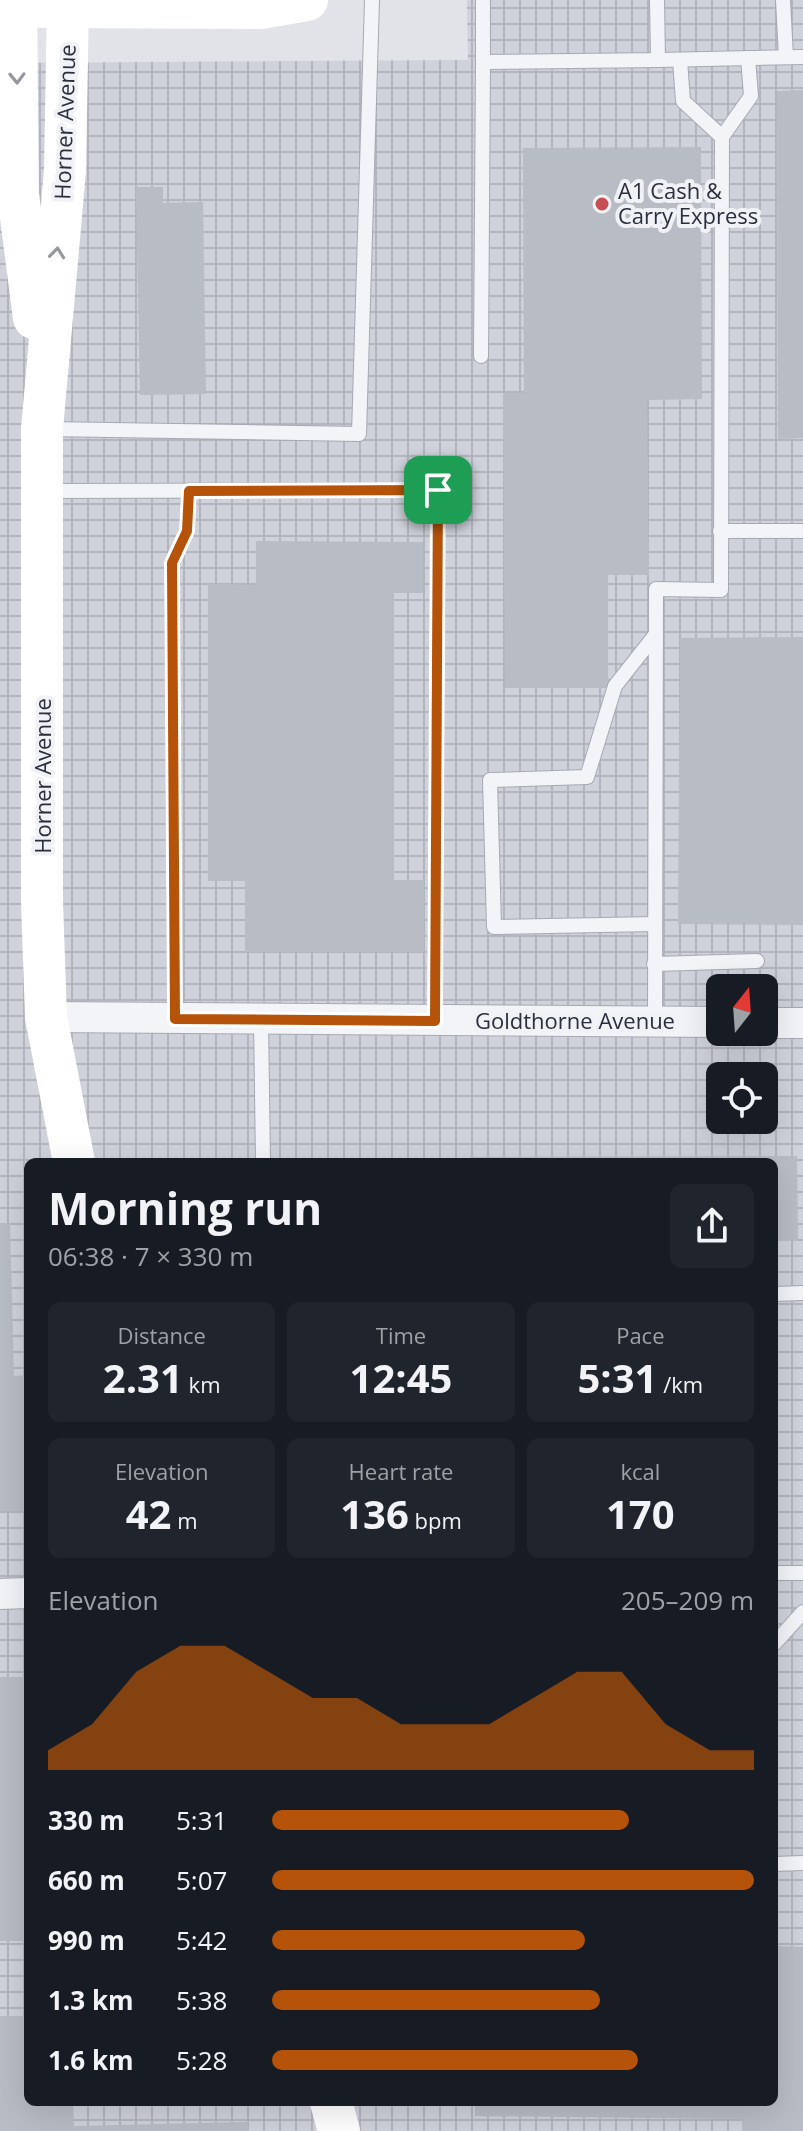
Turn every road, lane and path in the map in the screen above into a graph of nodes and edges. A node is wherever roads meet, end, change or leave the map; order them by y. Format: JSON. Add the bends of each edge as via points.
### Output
{"nodes":[{"id":1,"x":307,"y":0,"type":"edge"},
{"id":2,"x":372,"y":0,"type":"edge"},
{"id":3,"x":483,"y":0,"type":"edge"},
{"id":4,"x":657,"y":0,"type":"edge"},
{"id":5,"x":783,"y":0,"type":"edge"},
{"id":6,"x":68,"y":4,"type":"edge"},
{"id":7,"x":11,"y":5,"type":"edge"},
{"id":8,"x":786,"y":57,"type":"junction"},
{"id":9,"x":803,"y":57,"type":"edge"},
{"id":10,"x":748,"y":58,"type":"junction"},
{"id":11,"x":658,"y":60,"type":"junction"},
{"id":12,"x":680,"y":60,"type":"junction"},
{"id":13,"x":483,"y":62,"type":"junction"},
{"id":14,"x":722,"y":137,"type":"junction"},
{"id":15,"x":481,"y":356,"type":"dead end"},
{"id":16,"x":43,"y":386,"type":"junction"},
{"id":17,"x":42,"y":429,"type":"junction"},
{"id":18,"x":43,"y":491,"type":"junction"},
{"id":19,"x":189,"y":491,"type":"junction"},
{"id":20,"x":720,"y":531,"type":"junction"},
{"id":21,"x":803,"y":531,"type":"edge"},
{"id":22,"x":656,"y":634,"type":"junction"},
{"id":23,"x":655,"y":924,"type":"junction"},
{"id":24,"x":757,"y":961,"type":"dead end"},
{"id":25,"x":654,"y":964,"type":"junction"},
{"id":26,"x":46,"y":1017,"type":"junction"},
{"id":27,"x":175,"y":1019,"type":"junction"},
{"id":28,"x":261,"y":1019,"type":"junction"},
{"id":29,"x":435,"y":1021,"type":"junction"},
{"id":30,"x":655,"y":1021,"type":"junction"},
{"id":31,"x":706,"y":1022,"type":"edge"},
{"id":32,"x":778,"y":1023,"type":"edge"},
{"id":33,"x":803,"y":1023,"type":"edge"},
{"id":34,"x":73,"y":1158,"type":"edge"},
{"id":35,"x":263,"y":1158,"type":"edge"},
{"id":36,"x":803,"y":1293,"type":"edge"},
{"id":37,"x":778,"y":1294,"type":"edge"},
{"id":38,"x":778,"y":1573,"type":"edge"},
{"id":39,"x":803,"y":1573,"type":"edge"},
{"id":40,"x":24,"y":1593,"type":"edge"},
{"id":41,"x":0,"y":1594,"type":"edge"},
{"id":42,"x":803,"y":1612,"type":"edge"},
{"id":43,"x":778,"y":1640,"type":"edge"},
{"id":44,"x":803,"y":1863,"type":"edge"},
{"id":45,"x":778,"y":1864,"type":"edge"},
{"id":46,"x":332,"y":2106,"type":"edge"},
{"id":47,"x":339,"y":2131,"type":"edge"}],
"edges":[{"from":1,"to":6,"type":"main road","via":[[261,8]]},
{"from":2,"to":17,"type":"lane","via":[[359,434]]},
{"from":3,"to":13,"type":"lane"},
{"from":4,"to":11,"type":"lane"},
{"from":5,"to":8,"type":"lane"},
{"from":6,"to":7,"type":"main road"},
{"from":16,"to":6,"type":"main road","name":"Horner Avenue","one_way":true,"via":[[65,171]]},
{"from":7,"to":16,"type":"main road","name":"Horner Avenue","one_way":true,"via":[[18,194]]},
{"from":8,"to":9,"type":"lane"},
{"from":8,"to":10,"type":"lane"},
{"from":10,"to":12,"type":"lane"},
{"from":10,"to":14,"type":"lane","via":[[751,96]]},
{"from":11,"to":12,"type":"lane"},
{"from":11,"to":13,"type":"lane"},
{"from":12,"to":14,"type":"lane","via":[[683,101]]},
{"from":13,"to":15,"type":"lane"},
{"from":14,"to":20,"type":"lane"},
{"from":16,"to":17,"type":"main road","name":"Horner Avenue"},
{"from":17,"to":18,"type":"main road","name":"Horner Avenue"},
{"from":18,"to":19,"type":"lane"},
{"from":18,"to":26,"type":"main road","name":"Horner Avenue"},
{"from":19,"to":27,"type":"lane","via":[[187,531],[172,563]]},
{"from":19,"to":29,"type":"lane","via":[[438,490]]},
{"from":20,"to":21,"type":"lane"},
{"from":20,"to":22,"type":"lane","via":[[721,590],[656,589]]},
{"from":22,"to":23,"type":"lane"},
{"from":22,"to":23,"type":"lane","via":[[615,686],[587,777],[490,780],[494,927]]},
{"from":23,"to":25,"type":"lane"},
{"from":24,"to":25,"type":"lane"},
{"from":25,"to":30,"type":"lane"},
{"from":26,"to":27,"type":"street","name":"Goldthorne Avenue"},
{"from":26,"to":34,"type":"main road","name":"Horner Avenue"},
{"from":27,"to":28,"type":"street","name":"Goldthorne Avenue"},
{"from":28,"to":29,"type":"street","name":"Goldthorne Avenue"},
{"from":28,"to":35,"type":"lane"},
{"from":29,"to":30,"type":"street","name":"Goldthorne Avenue"},
{"from":30,"to":31,"type":"street","name":"Goldthorne Avenue"},
{"from":32,"to":33,"type":"street"},
{"from":36,"to":37,"type":"lane"},
{"from":38,"to":39,"type":"lane"},
{"from":40,"to":41,"type":"street"},
{"from":42,"to":43,"type":"lane"},
{"from":44,"to":45,"type":"lane"},
{"from":46,"to":47,"type":"main road"}]}
